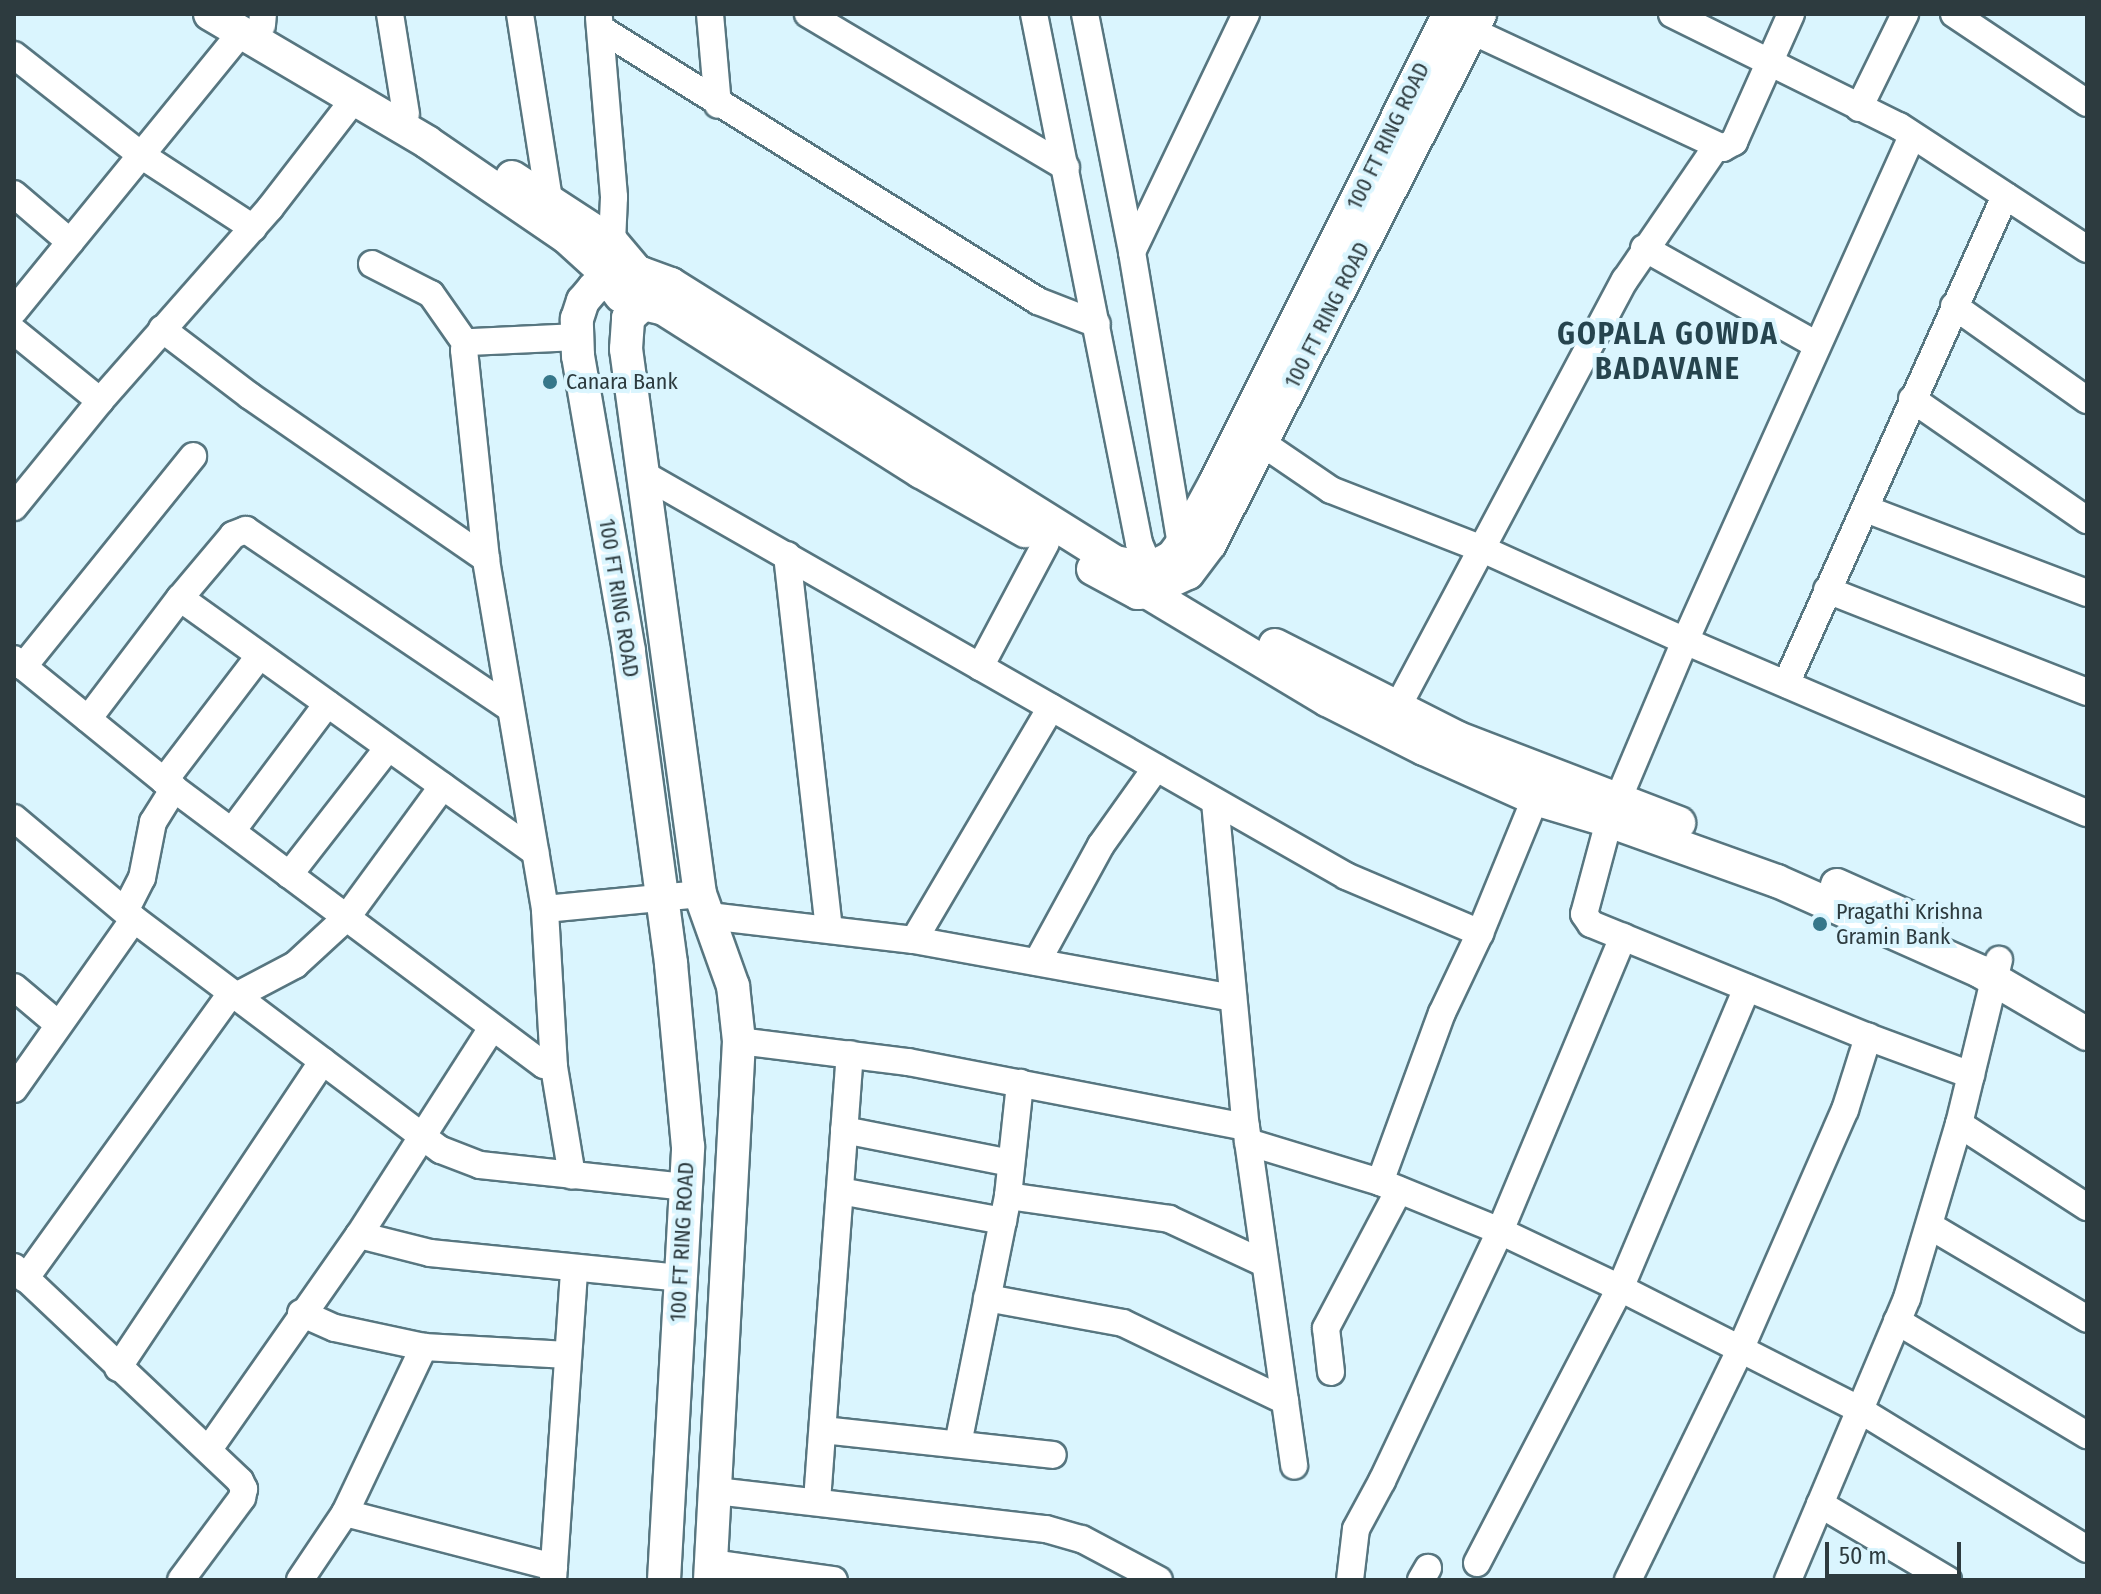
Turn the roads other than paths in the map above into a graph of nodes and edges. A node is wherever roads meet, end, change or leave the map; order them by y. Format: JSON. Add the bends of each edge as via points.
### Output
{"nodes":[{"id":1,"x":210,"y":14,"type":"edge"},
{"id":2,"x":390,"y":14,"type":"edge"},
{"id":3,"x":520,"y":14,"type":"edge"},
{"id":4,"x":710,"y":14,"type":"edge"},
{"id":5,"x":808,"y":14,"type":"edge"},
{"id":6,"x":1034,"y":14,"type":"edge"},
{"id":7,"x":1085,"y":14,"type":"edge"},
{"id":8,"x":1246,"y":14,"type":"edge"},
{"id":9,"x":1672,"y":14,"type":"edge"},
{"id":10,"x":1791,"y":14,"type":"edge"},
{"id":11,"x":1905,"y":14,"type":"edge"},
{"id":12,"x":1954,"y":14,"type":"edge"},
{"id":13,"x":1467,"y":20,"type":"edge"},
{"id":14,"x":600,"y":21,"type":"edge"},
{"id":15,"x":252,"y":22,"type":"edge"},
{"id":16,"x":14,"y":55,"type":"edge"},
{"id":17,"x":1768,"y":61,"type":"junction"},
{"id":18,"x":355,"y":98,"type":"junction"},
{"id":19,"x":2087,"y":103,"type":"edge"},
{"id":20,"x":718,"y":105,"type":"junction"},
{"id":21,"x":1859,"y":108,"type":"junction"},
{"id":22,"x":406,"y":114,"type":"junction"},
{"id":23,"x":1912,"y":136,"type":"junction"},
{"id":24,"x":1716,"y":147,"type":"junction"},
{"id":25,"x":141,"y":155,"type":"junction"},
{"id":26,"x":1066,"y":167,"type":"junction"},
{"id":27,"x":14,"y":194,"type":"edge"},
{"id":28,"x":2005,"y":196,"type":"junction"},
{"id":29,"x":548,"y":212,"type":"junction"},
{"id":30,"x":253,"y":228,"type":"junction"},
{"id":31,"x":70,"y":242,"type":"junction"},
{"id":32,"x":1644,"y":248,"type":"junction"},
{"id":33,"x":2087,"y":249,"type":"edge"},
{"id":34,"x":1132,"y":252,"type":"junction"},
{"id":35,"x":607,"y":263,"type":"junction"},
{"id":36,"x":372,"y":264,"type":"dead end"},
{"id":37,"x":641,"y":273,"type":"junction"},
{"id":38,"x":1954,"y":306,"type":"junction"},
{"id":39,"x":664,"y":309,"type":"junction"},
{"id":40,"x":14,"y":311,"type":"edge"},
{"id":41,"x":632,"y":311,"type":"junction"},
{"id":42,"x":1097,"y":324,"type":"junction"},
{"id":43,"x":162,"y":329,"type":"junction"},
{"id":44,"x":14,"y":331,"type":"edge"},
{"id":45,"x":576,"y":337,"type":"junction"},
{"id":46,"x":466,"y":344,"type":"junction"},
{"id":47,"x":1817,"y":345,"type":"junction"},
{"id":48,"x":1912,"y":399,"type":"junction"},
{"id":49,"x":2087,"y":400,"type":"edge"},
{"id":50,"x":100,"y":401,"type":"junction"},
{"id":51,"x":1262,"y":443,"type":"junction"},
{"id":52,"x":193,"y":456,"type":"dead end"},
{"id":53,"x":643,"y":474,"type":"junction"},
{"id":54,"x":14,"y":507,"type":"edge"},
{"id":55,"x":1866,"y":509,"type":"junction"},
{"id":56,"x":2087,"y":520,"type":"edge"},
{"id":57,"x":1046,"y":543,"type":"junction"},
{"id":58,"x":1480,"y":548,"type":"junction"},
{"id":59,"x":787,"y":555,"type":"junction"},
{"id":60,"x":486,"y":559,"type":"junction"},
{"id":61,"x":1158,"y":569,"type":"junction"},
{"id":62,"x":1827,"y":590,"type":"junction"},
{"id":63,"x":2087,"y":593,"type":"edge"},
{"id":64,"x":180,"y":598,"type":"junction"},
{"id":65,"x":1685,"y":641,"type":"junction"},
{"id":66,"x":260,"y":655,"type":"junction"},
{"id":67,"x":19,"y":663,"type":"edge"},
{"id":68,"x":980,"y":667,"type":"junction"},
{"id":69,"x":1786,"y":684,"type":"junction"},
{"id":70,"x":2087,"y":692,"type":"edge"},
{"id":71,"x":327,"y":704,"type":"junction"},
{"id":72,"x":508,"y":707,"type":"junction"},
{"id":73,"x":1051,"y":707,"type":"junction"},
{"id":74,"x":1397,"y":708,"type":"junction"},
{"id":75,"x":88,"y":719,"type":"junction"},
{"id":76,"x":388,"y":748,"type":"junction"},
{"id":77,"x":1156,"y":768,"type":"junction"},
{"id":78,"x":169,"y":784,"type":"junction"},
{"id":79,"x":443,"y":786,"type":"junction"},
{"id":80,"x":1535,"y":799,"type":"junction"},
{"id":81,"x":1215,"y":802,"type":"junction"},
{"id":82,"x":1614,"y":810,"type":"junction"},
{"id":83,"x":2087,"y":813,"type":"edge"},
{"id":84,"x":14,"y":818,"type":"edge"},
{"id":85,"x":232,"y":831,"type":"junction"},
{"id":86,"x":535,"y":852,"type":"junction"},
{"id":87,"x":289,"y":875,"type":"junction"},
{"id":88,"x":660,"y":897,"type":"junction"},
{"id":89,"x":704,"y":905,"type":"junction"},
{"id":90,"x":545,"y":909,"type":"junction"},
{"id":91,"x":129,"y":915,"type":"junction"},
{"id":92,"x":347,"y":917,"type":"junction"},
{"id":93,"x":829,"y":929,"type":"junction"},
{"id":94,"x":1480,"y":933,"type":"junction"},
{"id":95,"x":1623,"y":937,"type":"junction"},
{"id":96,"x":914,"y":940,"type":"junction"},
{"id":97,"x":1037,"y":962,"type":"junction"},
{"id":98,"x":1997,"y":969,"type":"junction"},
{"id":99,"x":14,"y":987,"type":"edge"},
{"id":100,"x":1747,"y":988,"type":"junction"},
{"id":101,"x":234,"y":994,"type":"junction"},
{"id":102,"x":1233,"y":998,"type":"junction"},
{"id":103,"x":2087,"y":1012,"type":"edge"},
{"id":104,"x":58,"y":1024,"type":"junction"},
{"id":105,"x":492,"y":1028,"type":"junction"},
{"id":106,"x":2087,"y":1034,"type":"edge"},
{"id":107,"x":1868,"y":1037,"type":"junction"},
{"id":108,"x":739,"y":1041,"type":"junction"},
{"id":109,"x":850,"y":1054,"type":"junction"},
{"id":110,"x":323,"y":1061,"type":"junction"},
{"id":111,"x":554,"y":1067,"type":"junction"},
{"id":112,"x":1971,"y":1075,"type":"junction"},
{"id":113,"x":1020,"y":1083,"type":"junction"},
{"id":114,"x":14,"y":1089,"type":"edge"},
{"id":115,"x":1959,"y":1124,"type":"junction"},
{"id":116,"x":844,"y":1130,"type":"junction"},
{"id":117,"x":1247,"y":1134,"type":"junction"},
{"id":118,"x":423,"y":1137,"type":"junction"},
{"id":119,"x":1011,"y":1163,"type":"junction"},
{"id":120,"x":572,"y":1176,"type":"junction"},
{"id":121,"x":1389,"y":1186,"type":"junction"},
{"id":122,"x":685,"y":1187,"type":"junction"},
{"id":123,"x":840,"y":1191,"type":"junction"},
{"id":124,"x":2087,"y":1207,"type":"edge"},
{"id":125,"x":1006,"y":1208,"type":"junction"},
{"id":126,"x":1930,"y":1226,"type":"junction"},
{"id":127,"x":1500,"y":1231,"type":"junction"},
{"id":128,"x":359,"y":1235,"type":"junction"},
{"id":129,"x":1264,"y":1263,"type":"junction"},
{"id":130,"x":574,"y":1269,"type":"junction"},
{"id":131,"x":19,"y":1273,"type":"edge"},
{"id":132,"x":680,"y":1278,"type":"junction"},
{"id":133,"x":1620,"y":1288,"type":"junction"},
{"id":134,"x":987,"y":1298,"type":"junction"},
{"id":135,"x":301,"y":1313,"type":"junction"},
{"id":136,"x":2087,"y":1319,"type":"edge"},
{"id":137,"x":1897,"y":1321,"type":"junction"},
{"id":138,"x":424,"y":1347,"type":"junction"},
{"id":139,"x":1740,"y":1350,"type":"junction"},
{"id":140,"x":568,"y":1355,"type":"junction"},
{"id":141,"x":118,"y":1368,"type":"junction"},
{"id":142,"x":1331,"y":1372,"type":"dead end"},
{"id":143,"x":1285,"y":1401,"type":"junction"},
{"id":144,"x":1860,"y":1410,"type":"junction"},
{"id":145,"x":823,"y":1430,"type":"junction"},
{"id":146,"x":2087,"y":1435,"type":"edge"},
{"id":147,"x":958,"y":1444,"type":"junction"},
{"id":148,"x":209,"y":1449,"type":"junction"},
{"id":149,"x":1053,"y":1455,"type":"dead end"},
{"id":150,"x":1294,"y":1466,"type":"dead end"},
{"id":151,"x":716,"y":1491,"type":"junction"},
{"id":152,"x":817,"y":1501,"type":"junction"},
{"id":153,"x":1820,"y":1504,"type":"junction"},
{"id":154,"x":345,"y":1513,"type":"junction"},
{"id":155,"x":2087,"y":1549,"type":"edge"},
{"id":156,"x":1477,"y":1563,"type":"dead end"},
{"id":157,"x":711,"y":1571,"type":"edge"},
{"id":158,"x":554,"y":1573,"type":"edge"},
{"id":159,"x":181,"y":1580,"type":"edge"},
{"id":160,"x":300,"y":1580,"type":"edge"},
{"id":161,"x":664,"y":1580,"type":"edge"},
{"id":162,"x":834,"y":1580,"type":"edge"},
{"id":163,"x":1159,"y":1580,"type":"edge"},
{"id":164,"x":1350,"y":1580,"type":"edge"},
{"id":165,"x":1628,"y":1580,"type":"edge"},
{"id":166,"x":1788,"y":1580,"type":"edge"},
{"id":167,"x":1948,"y":1580,"type":"edge"}],
"edges":[{"from":1,"to":15,"type":"main road"},
{"from":2,"to":22,"type":"street"},
{"from":3,"to":29,"type":"street"},
{"from":4,"to":20,"type":"street"},
{"from":5,"to":26,"type":"street"},
{"from":6,"to":26,"type":"street"},
{"from":7,"to":34,"type":"street"},
{"from":8,"to":34,"type":"street"},
{"from":9,"to":17,"type":"street"},
{"from":10,"to":17,"type":"street"},
{"from":11,"to":21,"type":"street"},
{"from":12,"to":19,"type":"street"},
{"from":13,"to":24,"type":"street"},
{"from":13,"to":51,"type":"main road","name":"100 FT RING ROAD"},
{"from":13,"to":61,"type":"main road","name":"100 FT RING ROAD"},
{"from":14,"to":20,"type":"street"},
{"from":14,"to":35,"type":"street","via":[[614,197]]},
{"from":15,"to":18,"type":"main road"},
{"from":15,"to":22,"type":"main road"},
{"from":15,"to":25,"type":"street"},
{"from":16,"to":25,"type":"street"},
{"from":17,"to":21,"type":"street"},
{"from":17,"to":24,"type":"street","via":[[1734,142]]},
{"from":18,"to":29,"type":"main road"},
{"from":18,"to":30,"type":"street"},
{"from":20,"to":42,"type":"street","via":[[1038,301]]},
{"from":21,"to":23,"type":"street"},
{"from":22,"to":29,"type":"main road"},
{"from":23,"to":28,"type":"street"},
{"from":23,"to":47,"type":"street"},
{"from":24,"to":32,"type":"street"},
{"from":25,"to":30,"type":"street"},
{"from":25,"to":31,"type":"street"},
{"from":26,"to":42,"type":"street"},
{"from":27,"to":31,"type":"street"},
{"from":28,"to":33,"type":"street"},
{"from":28,"to":38,"type":"street"},
{"from":29,"to":35,"type":"main road"},
{"from":30,"to":43,"type":"street"},
{"from":31,"to":40,"type":"street"},
{"from":32,"to":47,"type":"street"},
{"from":32,"to":58,"type":"street"},
{"from":34,"to":61,"type":"street"},
{"from":35,"to":37,"type":"main road"},
{"from":35,"to":41,"type":"main road"},
{"from":35,"to":45,"type":"main road","name":"100 FT RING ROAD","via":[[583,301]]},
{"from":36,"to":46,"type":"street","via":[[431,294]]},
{"from":37,"to":39,"type":"main road"},
{"from":37,"to":61,"type":"main road","via":[[671,284],[949,460]]},
{"from":38,"to":48,"type":"street"},
{"from":38,"to":49,"type":"street"},
{"from":39,"to":41,"type":"main road","via":[[643,304]]},
{"from":39,"to":57,"type":"main road","via":[[921,472]]},
{"from":41,"to":53,"type":"main road","name":"100 FT RING ROAD","via":[[626,349]]},
{"from":42,"to":61,"type":"street","via":[[1139,543]]},
{"from":43,"to":50,"type":"street"},
{"from":43,"to":60,"type":"street"},
{"from":44,"to":50,"type":"street"},
{"from":45,"to":46,"type":"street"},
{"from":45,"to":88,"type":"main road","name":"100 FT RING ROAD","via":[[629,651]]},
{"from":46,"to":60,"type":"street"},
{"from":47,"to":65,"type":"street"},
{"from":48,"to":55,"type":"street"},
{"from":48,"to":56,"type":"street"},
{"from":50,"to":54,"type":"street"},
{"from":51,"to":58,"type":"street","via":[[1331,490]]},
{"from":51,"to":61,"type":"main road","name":"100 FT RING ROAD","via":[[1210,544],[1188,573]]},
{"from":52,"to":67,"type":"street"},
{"from":53,"to":59,"type":"street"},
{"from":53,"to":89,"type":"main road","name":"100 FT RING ROAD"},
{"from":55,"to":62,"type":"street"},
{"from":55,"to":63,"type":"street"},
{"from":57,"to":61,"type":"main road","via":[[1126,588]]},
{"from":57,"to":68,"type":"street"},
{"from":58,"to":65,"type":"street"},
{"from":58,"to":74,"type":"street"},
{"from":59,"to":68,"type":"street"},
{"from":59,"to":93,"type":"street"},
{"from":60,"to":72,"type":"street"},
{"from":61,"to":74,"type":"main road"},
{"from":61,"to":80,"type":"main road","via":[[1327,700]]},
{"from":62,"to":69,"type":"street"},
{"from":62,"to":70,"type":"street"},
{"from":64,"to":66,"type":"street"},
{"from":64,"to":72,"type":"street","via":[[233,535],[246,530]]},
{"from":64,"to":75,"type":"street"},
{"from":65,"to":69,"type":"street"},
{"from":65,"to":82,"type":"street"},
{"from":66,"to":71,"type":"street"},
{"from":66,"to":78,"type":"street"},
{"from":67,"to":75,"type":"street"},
{"from":68,"to":73,"type":"street"},
{"from":69,"to":83,"type":"street"},
{"from":71,"to":76,"type":"street"},
{"from":71,"to":85,"type":"street"},
{"from":72,"to":86,"type":"street"},
{"from":73,"to":77,"type":"street"},
{"from":73,"to":96,"type":"street"},
{"from":74,"to":82,"type":"main road"},
{"from":75,"to":78,"type":"street"},
{"from":76,"to":79,"type":"street"},
{"from":76,"to":87,"type":"street"},
{"from":77,"to":81,"type":"street"},
{"from":77,"to":97,"type":"street","via":[[1101,845]]},
{"from":78,"to":85,"type":"street"},
{"from":78,"to":91,"type":"street","via":[[153,822]]},
{"from":79,"to":86,"type":"street"},
{"from":79,"to":92,"type":"street"},
{"from":80,"to":82,"type":"main road"},
{"from":80,"to":94,"type":"street"},
{"from":81,"to":94,"type":"street","via":[[1373,889]]},
{"from":81,"to":102,"type":"street"},
{"from":82,"to":95,"type":"street","via":[[1584,914],[1591,924]]},
{"from":82,"to":98,"type":"main road"},
{"from":84,"to":91,"type":"street"},
{"from":85,"to":87,"type":"street"},
{"from":86,"to":90,"type":"street"},
{"from":87,"to":92,"type":"street"},
{"from":88,"to":89,"type":"street"},
{"from":88,"to":90,"type":"street"},
{"from":88,"to":122,"type":"main road","name":"100 FT RING ROAD","via":[[682,1075],[688,1147]]},
{"from":89,"to":93,"type":"street"},
{"from":89,"to":108,"type":"main road","name":"100 FT RING ROAD","via":[[733,986]]},
{"from":90,"to":111,"type":"street"},
{"from":91,"to":101,"type":"street"},
{"from":91,"to":104,"type":"street"},
{"from":92,"to":101,"type":"street","via":[[295,965]]},
{"from":92,"to":105,"type":"street"},
{"from":93,"to":96,"type":"street"},
{"from":94,"to":121,"type":"street","via":[[1442,1013]]},
{"from":95,"to":100,"type":"street"},
{"from":95,"to":127,"type":"street"},
{"from":96,"to":97,"type":"street"},
{"from":97,"to":102,"type":"street"},
{"from":98,"to":103,"type":"main road"},
{"from":98,"to":106,"type":"main road"},
{"from":98,"to":112,"type":"street"},
{"from":99,"to":104,"type":"street"},
{"from":100,"to":107,"type":"street"},
{"from":100,"to":133,"type":"street"},
{"from":101,"to":110,"type":"street"},
{"from":101,"to":131,"type":"street"},
{"from":102,"to":117,"type":"street"},
{"from":104,"to":114,"type":"street"},
{"from":105,"to":111,"type":"street"},
{"from":105,"to":118,"type":"street"},
{"from":107,"to":112,"type":"street"},
{"from":107,"to":139,"type":"street","via":[[1845,1110]]},
{"from":108,"to":109,"type":"street"},
{"from":108,"to":151,"type":"main road","name":"100 FT RING ROAD"},
{"from":109,"to":113,"type":"street"},
{"from":109,"to":116,"type":"street"},
{"from":110,"to":118,"type":"street"},
{"from":110,"to":141,"type":"street"},
{"from":111,"to":120,"type":"street"},
{"from":112,"to":115,"type":"street"},
{"from":113,"to":117,"type":"street"},
{"from":113,"to":119,"type":"street"},
{"from":115,"to":124,"type":"street"},
{"from":115,"to":126,"type":"street"},
{"from":116,"to":119,"type":"street"},
{"from":116,"to":123,"type":"street"},
{"from":117,"to":121,"type":"street"},
{"from":117,"to":129,"type":"street"},
{"from":118,"to":120,"type":"street","via":[[480,1165]]},
{"from":118,"to":128,"type":"street"},
{"from":119,"to":125,"type":"street"},
{"from":120,"to":122,"type":"street"},
{"from":121,"to":127,"type":"street"},
{"from":121,"to":142,"type":"street","via":[[1326,1328]]},
{"from":122,"to":132,"type":"main road","name":"100 FT RING ROAD"},
{"from":123,"to":125,"type":"street"},
{"from":123,"to":145,"type":"street"},
{"from":125,"to":129,"type":"street","via":[[1169,1219]]},
{"from":125,"to":134,"type":"street"},
{"from":126,"to":136,"type":"street"},
{"from":126,"to":137,"type":"street"},
{"from":127,"to":133,"type":"street"},
{"from":127,"to":164,"type":"street","via":[[1356,1529]]},
{"from":128,"to":130,"type":"street","via":[[430,1253]]},
{"from":128,"to":135,"type":"street"},
{"from":129,"to":143,"type":"street"},
{"from":130,"to":132,"type":"street"},
{"from":130,"to":140,"type":"street"},
{"from":131,"to":141,"type":"street"},
{"from":132,"to":161,"type":"main road","name":"100 FT RING ROAD"},
{"from":133,"to":139,"type":"street"},
{"from":133,"to":156,"type":"street"},
{"from":134,"to":143,"type":"street","via":[[1123,1323]]},
{"from":134,"to":147,"type":"street"},
{"from":135,"to":138,"type":"street","via":[[335,1328]]},
{"from":135,"to":148,"type":"street"},
{"from":137,"to":144,"type":"street"},
{"from":137,"to":146,"type":"street"},
{"from":138,"to":140,"type":"street"},
{"from":138,"to":154,"type":"street"},
{"from":139,"to":144,"type":"street"},
{"from":139,"to":165,"type":"street"},
{"from":140,"to":158,"type":"street"},
{"from":141,"to":148,"type":"street"},
{"from":143,"to":150,"type":"street"},
{"from":144,"to":153,"type":"street"},
{"from":144,"to":155,"type":"street"},
{"from":145,"to":147,"type":"street"},
{"from":145,"to":152,"type":"street"},
{"from":147,"to":149,"type":"street"},
{"from":148,"to":159,"type":"street","via":[[244,1489]]},
{"from":151,"to":152,"type":"street"},
{"from":151,"to":157,"type":"main road","name":"100 FT RING ROAD"},
{"from":152,"to":163,"type":"street","via":[[1046,1529],[1082,1539]]},
{"from":153,"to":166,"type":"street"},
{"from":153,"to":167,"type":"street"},
{"from":154,"to":158,"type":"street"},
{"from":154,"to":160,"type":"street"},
{"from":157,"to":162,"type":"street"}]}
